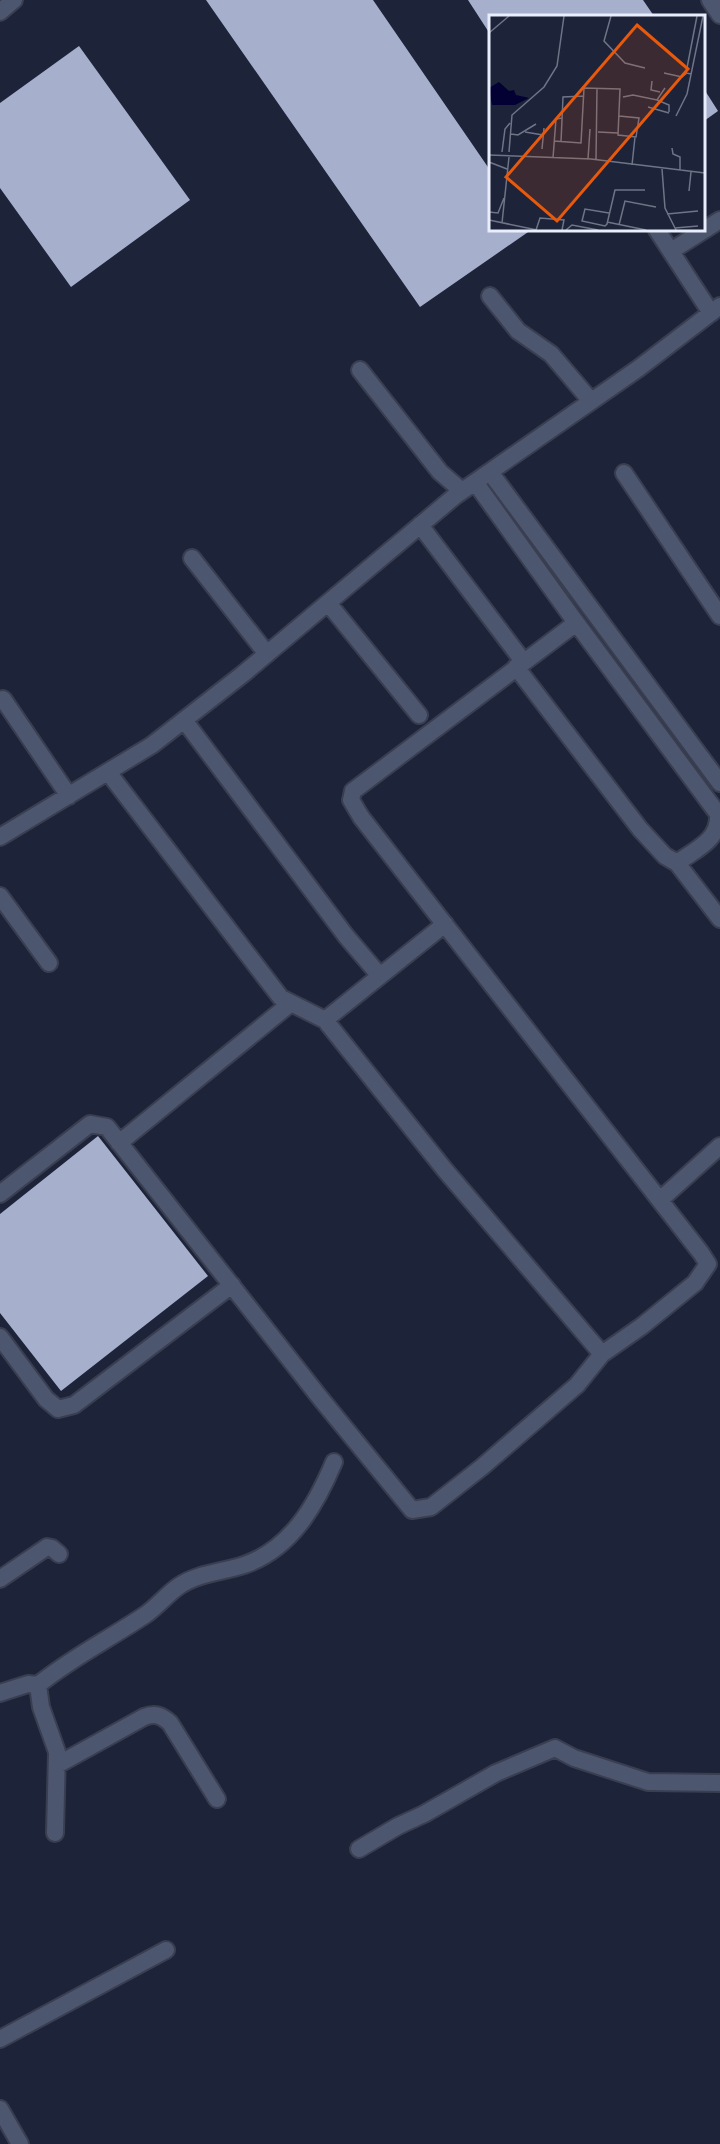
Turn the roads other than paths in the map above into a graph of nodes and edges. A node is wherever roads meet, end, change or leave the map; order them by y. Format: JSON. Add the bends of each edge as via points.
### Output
{"nodes":[{"id":1,"x":14,"y":0,"type":"edge"},
{"id":2,"x":710,"y":0,"type":"edge"},
{"id":3,"x":0,"y":12,"type":"edge"},
{"id":4,"x":720,"y":15,"type":"edge"},
{"id":5,"x":720,"y":220,"type":"edge"},
{"id":6,"x":705,"y":229,"type":"edge"},
{"id":7,"x":658,"y":231,"type":"edge"},
{"id":8,"x":703,"y":231,"type":"edge"},
{"id":9,"x":671,"y":251,"type":"junction"},
{"id":10,"x":490,"y":296,"type":"dead end"},
{"id":11,"x":715,"y":309,"type":"edge"},
{"id":12,"x":360,"y":370,"type":"dead end"},
{"id":13,"x":591,"y":401,"type":"junction"},
{"id":14,"x":490,"y":472,"type":"junction"},
{"id":15,"x":624,"y":473,"type":"dead end"},
{"id":16,"x":468,"y":487,"type":"junction"},
{"id":17,"x":420,"y":525,"type":"junction"},
{"id":18,"x":192,"y":558,"type":"dead end"},
{"id":19,"x":715,"y":597,"type":"edge"},
{"id":20,"x":328,"y":603,"type":"junction"},
{"id":21,"x":720,"y":616,"type":"edge"},
{"id":22,"x":576,"y":623,"type":"junction"},
{"id":23,"x":267,"y":654,"type":"junction"},
{"id":24,"x":519,"y":664,"type":"junction"},
{"id":25,"x":3,"y":699,"type":"dead end"},
{"id":26,"x":419,"y":715,"type":"dead end"},
{"id":27,"x":184,"y":720,"type":"junction"},
{"id":28,"x":108,"y":772,"type":"junction"},
{"id":29,"x":720,"y":783,"type":"edge"},
{"id":30,"x":69,"y":796,"type":"junction"},
{"id":31,"x":0,"y":837,"type":"edge"},
{"id":32,"x":677,"y":863,"type":"junction"},
{"id":33,"x":0,"y":896,"type":"edge"},
{"id":34,"x":720,"y":919,"type":"edge"},
{"id":35,"x":445,"y":924,"type":"junction"},
{"id":36,"x":49,"y":963,"type":"dead end"},
{"id":37,"x":380,"y":976,"type":"junction"},
{"id":38,"x":291,"y":1004,"type":"junction"},
{"id":39,"x":325,"y":1020,"type":"junction"},
{"id":40,"x":119,"y":1143,"type":"junction"},
{"id":41,"x":720,"y":1146,"type":"edge"},
{"id":42,"x":0,"y":1194,"type":"edge"},
{"id":43,"x":660,"y":1200,"type":"junction"},
{"id":44,"x":232,"y":1285,"type":"junction"},
{"id":45,"x":0,"y":1337,"type":"edge"},
{"id":46,"x":602,"y":1354,"type":"junction"},
{"id":47,"x":334,"y":1462,"type":"dead end"},
{"id":48,"x":59,"y":1554,"type":"dead end"},
{"id":49,"x":0,"y":1578,"type":"edge"},
{"id":50,"x":38,"y":1685,"type":"junction"},
{"id":51,"x":0,"y":1693,"type":"edge"},
{"id":52,"x":58,"y":1764,"type":"junction"},
{"id":53,"x":720,"y":1784,"type":"edge"},
{"id":54,"x":217,"y":1799,"type":"dead end"},
{"id":55,"x":55,"y":1833,"type":"dead end"},
{"id":56,"x":359,"y":1849,"type":"dead end"},
{"id":57,"x":166,"y":1950,"type":"dead end"},
{"id":58,"x":0,"y":2039,"type":"edge"},
{"id":59,"x":0,"y":2109,"type":"edge"},
{"id":60,"x":20,"y":2144,"type":"edge"}],
"edges":[{"from":1,"to":3,"type":"street"},
{"from":2,"to":4,"type":"street"},
{"from":5,"to":6,"type":"street"},
{"from":7,"to":9,"type":"street"},
{"from":8,"to":9,"type":"street"},
{"from":9,"to":11,"type":"street"},
{"from":10,"to":13,"type":"street","via":[[518,331],[551,354]]},
{"from":11,"to":13,"type":"street"},
{"from":12,"to":16,"type":"street","via":[[440,472]]},
{"from":13,"to":14,"type":"street"},
{"from":14,"to":16,"type":"street"},
{"from":14,"to":29,"type":"street"},
{"from":15,"to":19,"type":"street"},
{"from":16,"to":17,"type":"street"},
{"from":16,"to":22,"type":"street"},
{"from":17,"to":20,"type":"street"},
{"from":17,"to":24,"type":"street"},
{"from":18,"to":23,"type":"street"},
{"from":19,"to":21,"type":"street"},
{"from":20,"to":23,"type":"street"},
{"from":20,"to":26,"type":"street"},
{"from":22,"to":24,"type":"street"},
{"from":22,"to":32,"type":"street","via":[[718,814],[714,836]]},
{"from":23,"to":27,"type":"street"},
{"from":24,"to":32,"type":"street","via":[[640,829]]},
{"from":24,"to":35,"type":"street","via":[[352,791],[351,800],[361,817]]},
{"from":25,"to":30,"type":"street"},
{"from":27,"to":28,"type":"street"},
{"from":27,"to":37,"type":"street"},
{"from":28,"to":30,"type":"street"},
{"from":28,"to":38,"type":"street","via":[[280,998]]},
{"from":30,"to":31,"type":"street"},
{"from":32,"to":34,"type":"street"},
{"from":33,"to":36,"type":"street"},
{"from":35,"to":37,"type":"street"},
{"from":35,"to":43,"type":"street"},
{"from":37,"to":39,"type":"street"},
{"from":38,"to":39,"type":"street"},
{"from":38,"to":40,"type":"street"},
{"from":39,"to":46,"type":"street","via":[[445,1170]]},
{"from":40,"to":42,"type":"street","via":[[107,1127],[90,1124]]},
{"from":40,"to":44,"type":"street"},
{"from":41,"to":43,"type":"street"},
{"from":43,"to":46,"type":"street","via":[[708,1264],[695,1283]]},
{"from":44,"to":45,"type":"street","via":[[74,1405],[58,1409]]},
{"from":44,"to":46,"type":"street","via":[[412,1510],[431,1507],[482,1467],[577,1384]]},
{"from":47,"to":50,"type":"street","via":[[304,1522],[266,1556],[179,1585],[148,1613],[66,1663]]},
{"from":48,"to":49,"type":"street","via":[[47,1547]]},
{"from":50,"to":51,"type":"street","via":[[28,1684]]},
{"from":50,"to":52,"type":"street"},
{"from":52,"to":54,"type":"street","via":[[144,1717],[158,1715],[170,1723]]},
{"from":52,"to":55,"type":"street"},
{"from":53,"to":56,"type":"street","via":[[648,1782],[555,1748],[496,1773]]},
{"from":57,"to":58,"type":"street"},
{"from":59,"to":60,"type":"street"}]}
